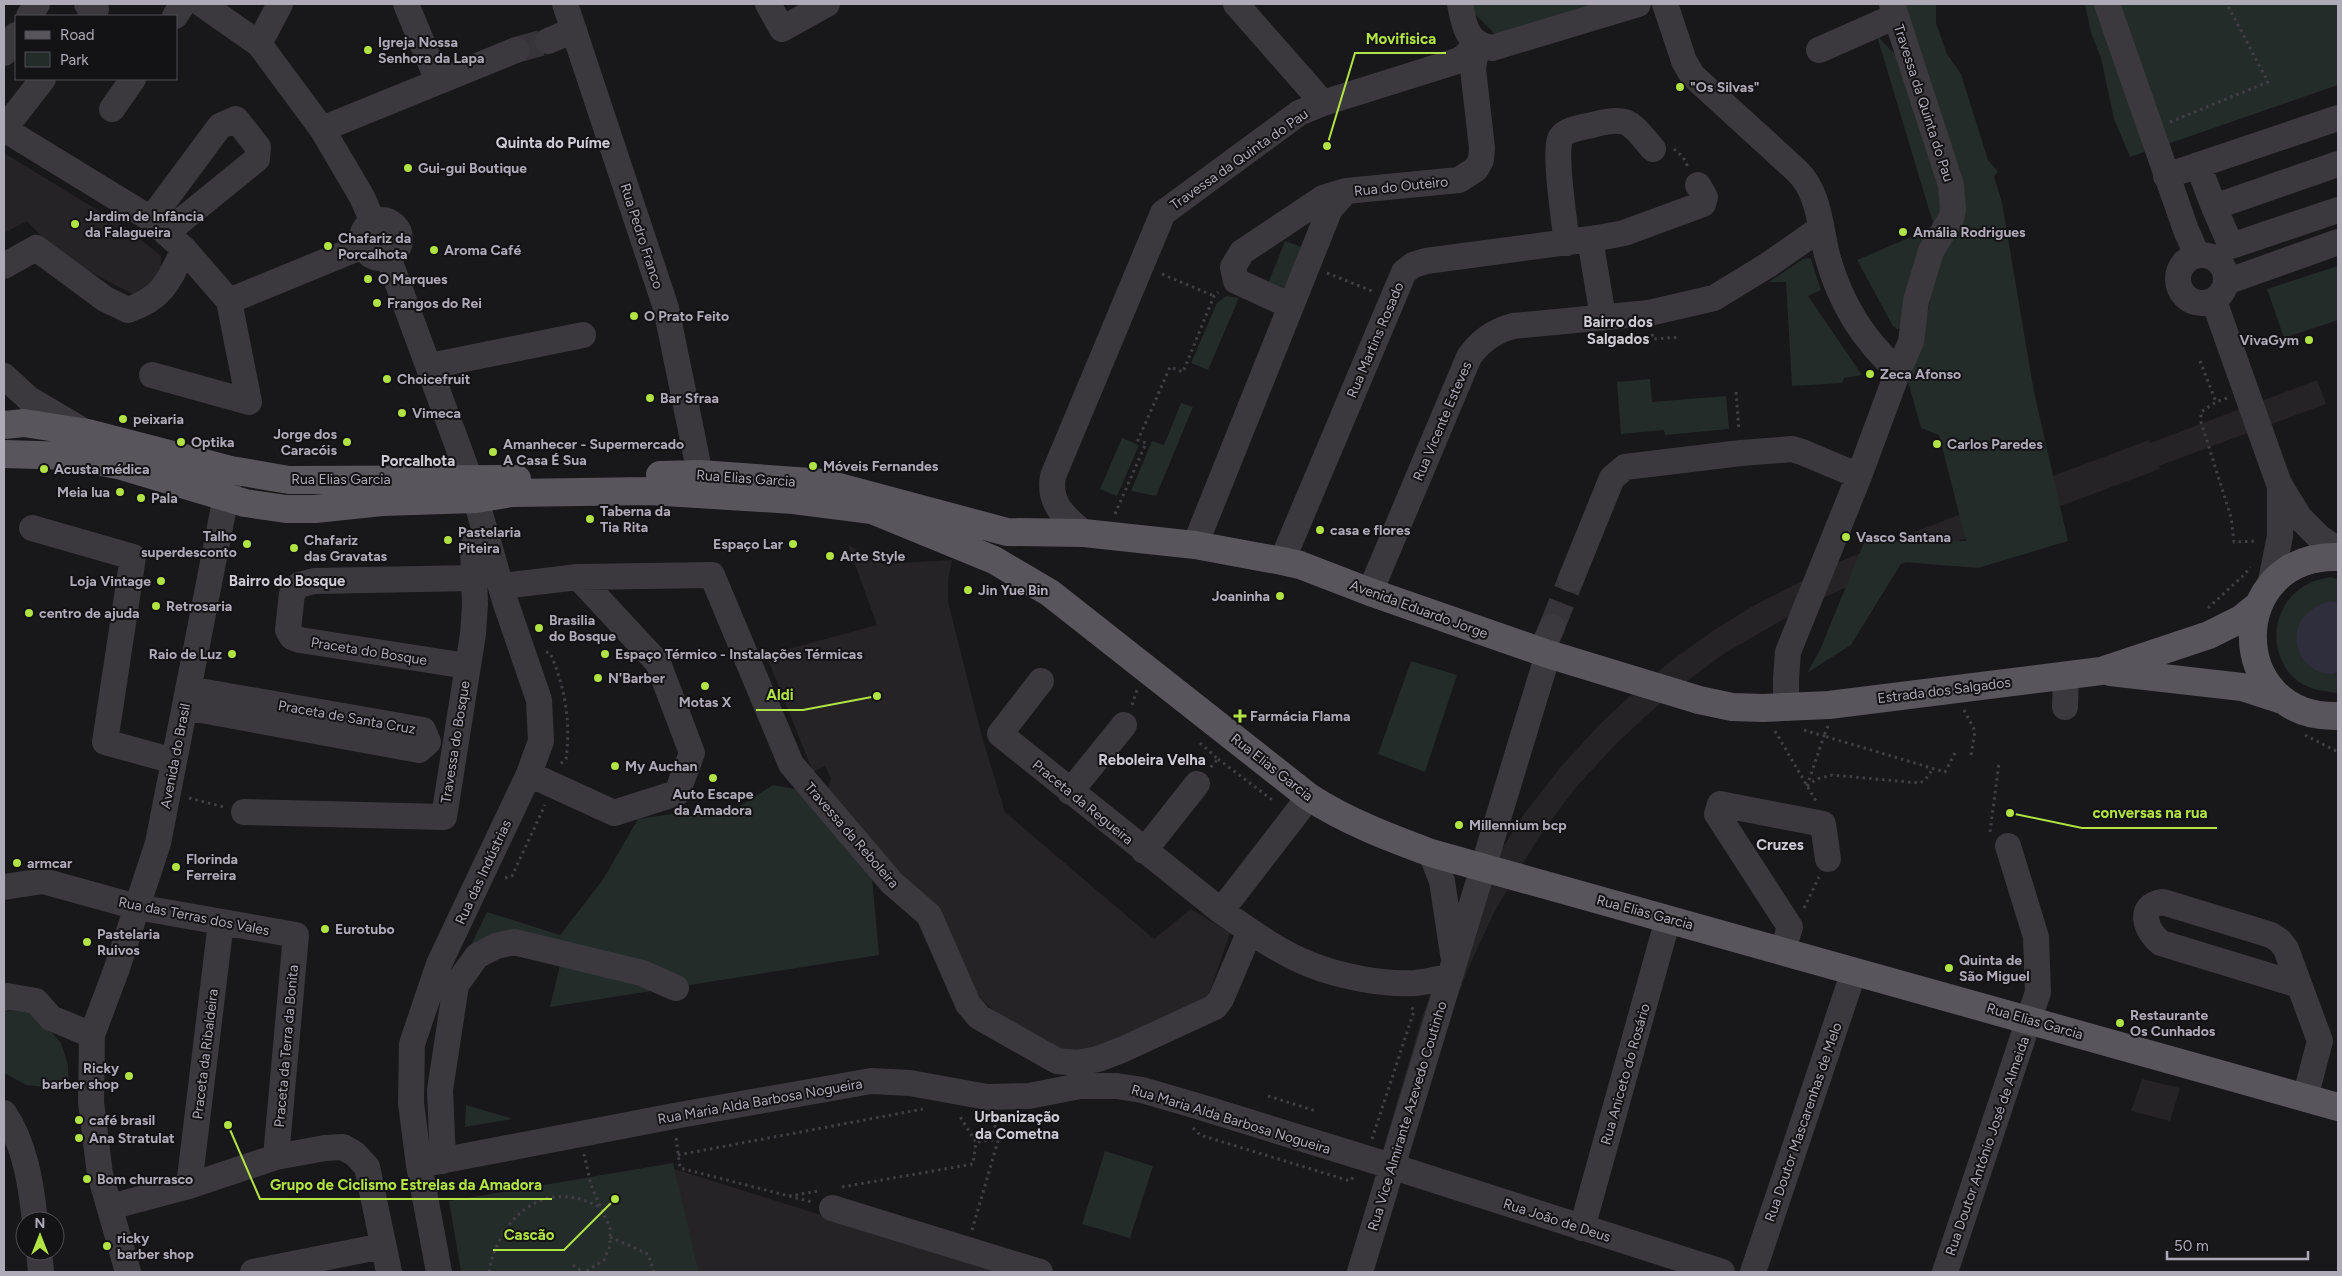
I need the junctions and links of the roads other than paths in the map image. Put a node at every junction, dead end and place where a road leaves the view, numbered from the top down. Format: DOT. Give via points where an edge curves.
graph roads {
  1 [pos="37,4"];
  2 [pos="87,4"];
  3 [pos="183,4"];
  4 [pos="202,4"];
  5 [pos="280,4"];
  6 [pos="406,4"];
  7 [pos="565,4"];
  8 [pos="768,4"];
  9 [pos="827,4"];
  10 [pos="1236,4"];
  11 [pos="1460,4"];
  12 [pos="1638,4"];
  13 [pos="1665,4"];
  14 [pos="2107,4"];
  15 [pos="1894,10"];
  16 [pos="30,15"];
  17 [pos="91,15"];
  18 [pos="176,15"];
  19 [pos="574,30"];
  20 [pos="15,36"];
  21 [pos="548,41"];
  22 [pos="1474,41"];
  23 [pos="259,44"];
  24 [pos="516,50"];
  25 [pos="1819,50"];
  26 [pos="4,53"];
  27 [pos="41,80"];
  28 [pos="132,80"];
  29 [pos="438,81"];
  30 [pos="1323,103"];
  31 [pos="112,109"];
  32 [pos="2338,118"];
  33 [pos="4,130"];
  34 [pos="322,130"];
  35 [pos="1653,149"];
  36 [pos="2338,164"];
  37 [pos="2198,165"];
  38 [pos="2166,176"];
  39 [pos="1698,185"];
  40 [pos="1346,191"];
  41 [pos="2214,207"];
  42 [pos="2338,210"];
  43 [pos="373,222"];
  44 [pos="167,234"];
  45 [pos="1823,235"];
  46 [pos="1579,241"];
  47 [pos="2338,242"];
  48 [pos="363,246"];
  49 [pos="2197,255"];
  50 [pos="388,257"];
  51 [pos="4,266"];
  52 [pos="2220,291"];
  53 [pos="229,301"];
  54 [pos="1291,306"];
  55 [pos="1603,317"];
  56 [pos="583,335"];
  57 [pos="430,366"];
  58 [pos="1898,371"];
  59 [pos="152,375"];
  60 [pos="4,376"];
  61 [pos="4,390"];
  62 [pos="4,404"];
  63 [pos="4,425"];
  64 [pos="88,433"];
  65 [pos="4,435"];
  66 [pos="16,454"];
  67 [pos="231,470"];
  68 [pos="700,474"];
  69 [pos="1859,476"];
  70 [pos="2280,484"];
  71 [pos="473,489"];
  72 [pos="226,497"];
  73 [pos="32,528"];
  74 [pos="1047,532"];
  75 [pos="486,534"];
  76 [pos="1095,534"];
  77 [pos="1195,545"];
  78 [pos="2338,550"];
  79 [pos="2338,557"];
  80 [pos="1282,561"];
  81 [pos="1022,576"];
  82 [pos="578,577"];
  83 [pos="474,578"];
  84 [pos="1571,579"];
  85 [pos="502,586"];
  86 [pos="1370,592"];
  87 [pos="2263,596"];
  88 [pos="1552,627"];
  89 [pos="1544,653"];
  90 [pos="467,666"];
  91 [pos="2101,671"];
  92 [pos="2066,675"];
  93 [pos="1041,680"];
  94 [pos="187,698"];
  95 [pos="2283,701"];
  96 [pos="2065,706"];
  97 [pos="1774,708"];
  98 [pos="2311,715"];
  99 [pos="2338,716"];
  100 [pos="1124,725"];
  101 [pos="2338,725"];
  102 [pos="174,761"];
  103 [pos="529,774"];
  104 [pos="1197,784"];
  105 [pos="1070,792"];
  106 [pos="1301,806"];
  107 [pos="244,812"];
  108 [pos="2008,846"];
  109 [pos="1144,851"];
  110 [pos="1432,853"];
  111 [pos="1828,859"];
  112 [pos="1483,868"];
  113 [pos="4,887"];
  114 [pos="137,908"];
  115 [pos="1221,911"];
  116 [pos="1668,919"];
  117 [pos="221,922"];
  118 [pos="1250,931"];
  119 [pos="296,935"];
  120 [pos="1787,938"];
  121 [pos="1451,968"];
  122 [pos="1854,971"];
  123 [pos="2299,985"];
  124 [pos="676,988"];
  125 [pos="4,998"];
  126 [pos="2030,1020"];
  127 [pos="92,1035"];
  128 [pos="2305,1098"];
  129 [pos="2338,1107"];
  130 [pos="4,1113"];
  131 [pos="276,1157"];
  132 [pos="431,1163"];
  133 [pos="1392,1166"];
  134 [pos="189,1186"];
  135 [pos="833,1195"];
  136 [pos="110,1206"];
  137 [pos="34,1211"];
  138 [pos="1582,1228"];
  139 [pos="383,1246"];
  140 [pos="128,1272"];
  141 [pos="253,1272"];
  142 [pos="389,1272"];
  143 [pos="439,1272"];
  144 [pos="1040,1272"];
  145 [pos="1360,1272"];
  146 [pos="1722,1272"];
  147 [pos="1753,1272"];
  148 [pos="1945,1272"];
  1 -- 16 [label="street"];
  2 -- 17 [label="street" via="96,9"];
  3 -- 18 [label="street"];
  4 -- 23 [label="street"];
  5 -- 23 [label="street"];
  6 -- 29 [label="street"];
  7 -- 19 [label="street, Rua Pedro Franco"];
  8 -- 9 [label="street" via="782,29"];
  10 -- 30 [label="street"];
  11 -- 22 [label="street" via="1463,20"];
  12 -- 22 [label="street" via="1502,47 1492,48"];
  13 -- 45 [label="street" via="1687,69 1811,186"];
  14 -- 38 [label="street"];
  15 -- 25 [label="street"];
  15 -- 58 [label="street, Travessa da Quinta do Pau" via="1953,199 1951,219 1929,259 1916,301 1911,342"];
  19 -- 21 [label="street"];
  19 -- 68 [label="street, Rua Pedro Franco" via="666,308"];
  20 -- 26 [label="street"];
  22 -- 30 [label="street, Travessa da Quinta do Pau" via="1464,57 1456,61"];
  22 -- 40 [label="street, Rua do Outeiro" via="1473,69 1482,148 1476,169 1459,180"];
  23 -- 34 [label="street"];
  24 -- 29 [label="street"];
  27 -- 33 [label="street"];
  28 -- 31 [label="street"];
  29 -- 34 [label="street"];
  30 -- 76 [label="street, Travessa da Quinta do Pau" via="1300,112 1163,213 1052,476 1051,487 1057,508"];
  32 -- 37 [label="street"];
  33 -- 44 [label="street"];
  34 -- 43 [label="street" via="362,196"];
  35 -- 46 [label="street" via="1630,124 1622,120 1567,132 1561,137 1558,153"];
  36 -- 41 [label="street"];
  37 -- 38 [label="street"];
  37 -- 41 [label="street"];
  38 -- 49 [label="street"];
  39 -- 46 [label="street, Rua Martins Rosado" via="1705,197 1703,204 1624,233"];
  40 -- 54 [label="street, Rua do Outeiro" via="1330,209"];
  40 -- 54 [label="street, Rua do Outeiro" via="1312,204 1242,252 1233,267 1236,282"];
  41 -- 42 [label="street" via="2231,246"];
  43 -- 48 [label="street" via="364,232"];
  43 -- 50 [label="street" via="388,222 398,232 398,247"];
  44 -- 51 [label="street" via="167,285 147,303 128,310 105,299 36,248"];
  44 -- 53 [label="street"];
  45 -- 55 [label="street, Rua Vicente Esteves" via="1714,298 1649,313"];
  45 -- 58 [label="street" via="1841,293 1860,328 1881,356"];
  46 -- 55 [label="street"];
  46 -- 80 [label="street, Rua Martins Rosado" via="1426,261 1404,272"];
  47 -- 52 [label="street"];
  48 -- 50 [label="street" via="373,256"];
  48 -- 53 [label="street"];
  49 -- 52 [label="street" via="2218,261 2226,274"];
  49 -- 52 [label="street" via="2180,267 2177,274 2179,288 2189,301 2198,303"];
  50 -- 57 [label="street, Rua das Indústrias"];
  52 -- 70 [label="street" via="2246,392"];
  53 -- 59 [label="street" via="250,402"];
  54 -- 77 [label="street, Rua do Outeiro"];
  55 -- 86 [label="street, Rua Vicente Esteves" via="1513,326 1498,331 1474,350"];
  56 -- 57 [label="street"];
  57 -- 71 [label="street, Rua das Indústrias"];
  58 -- 69 [label="street, Travessa da Quinta do Pau"];
  60 -- 64 [label="street" via="29,399"];
  61 -- 62 [label="street"];
  63 -- 64 [label="main road, Rua Elias Garcia" via="24,424"];
  64 -- 67 [label="main road, Rua Elias Garcia"];
  65 -- 66 [label="street"];
  66 -- 72 [label="main road, Rua Elias Garcia" via="72,456 122,466"];
  67 -- 71 [label="main road, Rua Elias Garcia" via="289,480"];
  67 -- 72 [label="street, Avenida do Brasil"];
  68 -- 71 [label="main road, Rua Elias Garcia"];
  68 -- 74 [label="main road, Rua Elias Garcia" via="824,483 1007,532"];
  69 -- 84 [label="street" via="1792,450 1635,465 1617,472 1612,478"];
  69 -- 97 [label="street, Travessa da Quinta do Pau" via="1788,652 1786,679"];
  70 -- 78 [label="street" via="2300,518"];
  70 -- 87 [label="street" via="2280,536"];
  71 -- 72 [label="main road, Rua Elias Garcia" via="316,509 260,506"];
  71 -- 75 [label="street, Rua das Indústrias"];
  71 -- 81 [label="main road, Rua Elias Garcia" via="512,493 649,491 793,500 872,510 994,560"];
  72 -- 94 [label="street, Avenida do Brasil"];
  73 -- 102 [label="street" via="133,557 105,742"];
  74 -- 76 [label="main road, Avenida Eduardo Jorge"];
  74 -- 81 [label="main road" via="1032,547"];
  75 -- 83 [label="street, Travessa do Bosque" via="475,542 473,548"];
  75 -- 85 [label="street, Rua das Indústrias"];
  76 -- 77 [label="main road, Avenida Eduardo Jorge"];
  77 -- 80 [label="main road, Avenida Eduardo Jorge"];
  79 -- 87 [label="main road, Estrada dos Salgados" via="2313,558 2300,563 2284,573"];
  80 -- 86 [label="main road, Avenida Eduardo Jorge"];
  81 -- 106 [label="main road, Rua Elias Garcia" via="1050,593 1149,683"];
  82 -- 85 [label="street"];
  82 -- 103 [label="street" via="658,663 692,753 677,793 614,813"];
  82 -- 118 [label="street, Travessa da Reboleira" via="712,575 791,764 892,883 929,915 968,1004 979,1016 1057,1061 1098,1060 1215,1006"];
  83 -- 90 [label="street, Travessa do Bosque" via="473,634"];
  83 -- 90 [label="street, Praceta do Bosque" via="314,581 298,585 292,593 288,630 292,637 300,640"];
  85 -- 103 [label="street, Rua das Indústrias" via="539,700 541,741"];
  86 -- 89 [label="main road, Avenida Eduardo Jorge"];
  87 -- 91 [label="main road, Estrada dos Salgados" via="2241,619 2209,635"];
  87 -- 95 [label="main road" via="2253,630 2254,654 2267,685"];
  88 -- 89 [label="street, Rua Vice Almirante Azevedo Coutinho"];
  89 -- 97 [label="main road, Avenida Eduardo Jorge" via="1698,700"];
  89 -- 112 [label="street, Rua Vice Almirante Azevedo Coutinho"];
  90 -- 107 [label="street, Travessa do Bosque" via="444,817"];
  91 -- 92 [label="main road, Estrada dos Salgados"];
  91 -- 95 [label="main road, Estrada dos Salgados" via="2224,684"];
  92 -- 96 [label="street"];
  92 -- 97 [label="main road, Estrada dos Salgados" via="1829,705"];
  93 -- 105 [label="street, Praceta da Regueira" via="1000,734"];
  94 -- 94 [label="street, Praceta de Santa Cruz" via="419,750 428,742 423,730"];
  94 -- 102 [label="street, Avenida do Brasil"];
  95 -- 98 [label="main road"];
  98 -- 99 [label="main road"];
  98 -- 101 [label="main road"];
  100 -- 105 [label="street"];
  102 -- 114 [label="street, Avenida do Brasil" via="158,843"];
  103 -- 132 [label="street, Rua das Indústrias" via="439,964 412,1044 411,1103"];
  104 -- 109 [label="street"];
  105 -- 109 [label="street, Praceta da Regueira"];
  106 -- 110 [label="main road, Rua Elias Garcia" via="1337,815"];
  106 -- 115 [label="street"];
  108 -- 126 [label="street, Rua Doutor António José de Almeida" via="2036,937 2039,982"];
  109 -- 115 [label="street, Praceta da Regueira"];
  110 -- 112 [label="main road, Rua Elias Garcia"];
  110 -- 121 [label="street, Rua Vice Almirante Azevedo Coutinho" via="1442,881"];
  111 -- 120 [label="street" via="1823,824 1720,804 1717,814"];
  112 -- 116 [label="main road, Rua Elias Garcia"];
  112 -- 121 [label="street, Rua Vice Almirante Azevedo Coutinho"];
  113 -- 114 [label="street, Rua das Terras dos Vales" via="43,882"];
  114 -- 117 [label="street, Rua das Terras dos Vales"];
  114 -- 127 [label="street, Avenida do Brasil"];
  115 -- 118 [label="street, Praceta da Regueira"];
  116 -- 120 [label="main road, Rua Elias Garcia"];
  116 -- 138 [label="street, Rua Aniceto do Rosário"];
  117 -- 119 [label="street, Rua das Terras dos Vales"];
  117 -- 134 [label="street, Praceta da Ribaldeira"];
  118 -- 121 [label="street, Praceta da Regueira" via="1309,964 1355,977 1414,983"];
  119 -- 131 [label="street, Praceta da Terra da Bonita"];
  120 -- 122 [label="main road, Rua Elias Garcia"];
  121 -- 133 [label="street, Rua Vice Almirante Azevedo Coutinho"];
  122 -- 126 [label="main road, Rua Elias Garcia"];
  122 -- 147 [label="street, Rua Doutor Mascarenhas de Melo"];
  123 -- 123 [label="street" via="2286,950 2271,935 2163,902 2156,903 2147,912 2149,930 2161,943"];
  123 -- 128 [label="street" via="2320,1041"];
  124 -- 132 [label="street" via="642,973 514,942 496,946 477,956 456,985"];
  125 -- 127 [label="street" via="36,1001 51,1018"];
  126 -- 128 [label="main road, Rua Elias Garcia"];
  126 -- 148 [label="street, Rua Doutor António José de Almeida"];
  127 -- 136 [label="street, Avenida do Brasil" via="91,1102 100,1174"];
  128 -- 129 [label="main road, Rua Elias Garcia"];
  130 -- 137 [label="street" via="18,1138 31,1185"];
  131 -- 134 [label="street"];
  131 -- 139 [label="street" via="343,1147 355,1154 367,1167"];
  132 -- 133 [label="street, Rua Maria Alda Barbosa Nogueira" via="871,1081 910,1083 987,1097 1029,1096 1099,1084 1142,1090"];
  132 -- 143 [label="street, Rua das Indústrias"];
  133 -- 138 [label="street, Rua João de Deus"];
  133 -- 145 [label="street, Rua Vice Almirante Azevedo Coutinho"];
  134 -- 136 [label="street"];
  135 -- 144 [label="street" via="966,1249"];
  136 -- 140 [label="street, Avenida do Brasil"];
  138 -- 146 [label="street, Rua João de Deus"];
  139 -- 141 [label="street"];
  139 -- 142 [label="street"];
}
